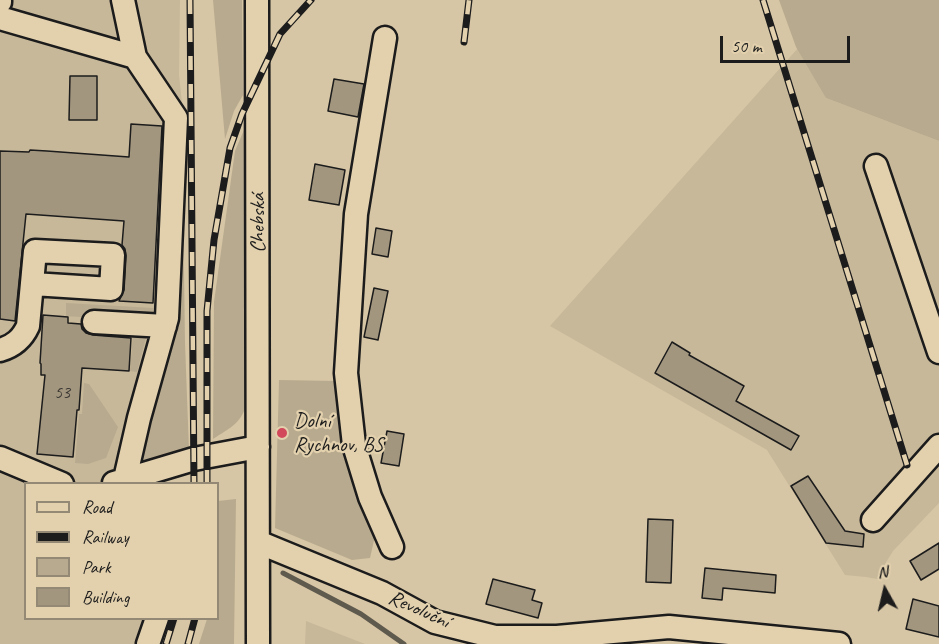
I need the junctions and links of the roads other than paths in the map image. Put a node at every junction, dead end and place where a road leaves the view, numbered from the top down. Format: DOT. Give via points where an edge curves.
graph roads {
  1 [pos="123,0"];
  2 [pos="257,0"];
  3 [pos="0,18"];
  4 [pos="385,38"];
  5 [pos="135,57"];
  6 [pos="876,166"];
  7 [pos="33,284"];
  8 [pos="94,322"];
  9 [pos="165,326"];
  10 [pos="0,350"];
  11 [pos="939,352"];
  12 [pos="939,446"];
  13 [pos="258,447"];
  14 [pos="0,458"];
  15 [pos="166,475"];
  16 [pos="118,481"];
  17 [pos="60,482"];
  18 [pos="873,520"];
  19 [pos="258,542"];
  20 [pos="392,547"];
  21 [pos="156,620"];
  22 [pos="556,640"];
  23 [pos="148,644"];
  24 [pos="258,644"];
  25 [pos="839,644"];
  1 -- 5 [label="street"];
  2 -- 13 [label="street, Chebská"];
  3 -- 5 [label="street"];
  4 -- 20 [label="street" via="356,214 346,372 354,445"];
  5 -- 9 [label="street" via="176,118"];
  6 -- 11 [label="street"];
  7 -- 10 [label="street" via="24,335"];
  8 -- 9 [label="street"];
  9 -- 16 [label="street"];
  12 -- 18 [label="street"];
  13 -- 15 [label="street" via="207,456"];
  13 -- 19 [label="street, Chebská"];
  14 -- 17 [label="street"];
  15 -- 16 [label="street"];
  19 -- 22 [label="street, Revoluční" via="382,593 435,622 495,637"];
  19 -- 24 [label="street, Chebská"];
  21 -- 23 [label="street"];
  22 -- 25 [label="street, Revoluční" via="669,627"];
}
